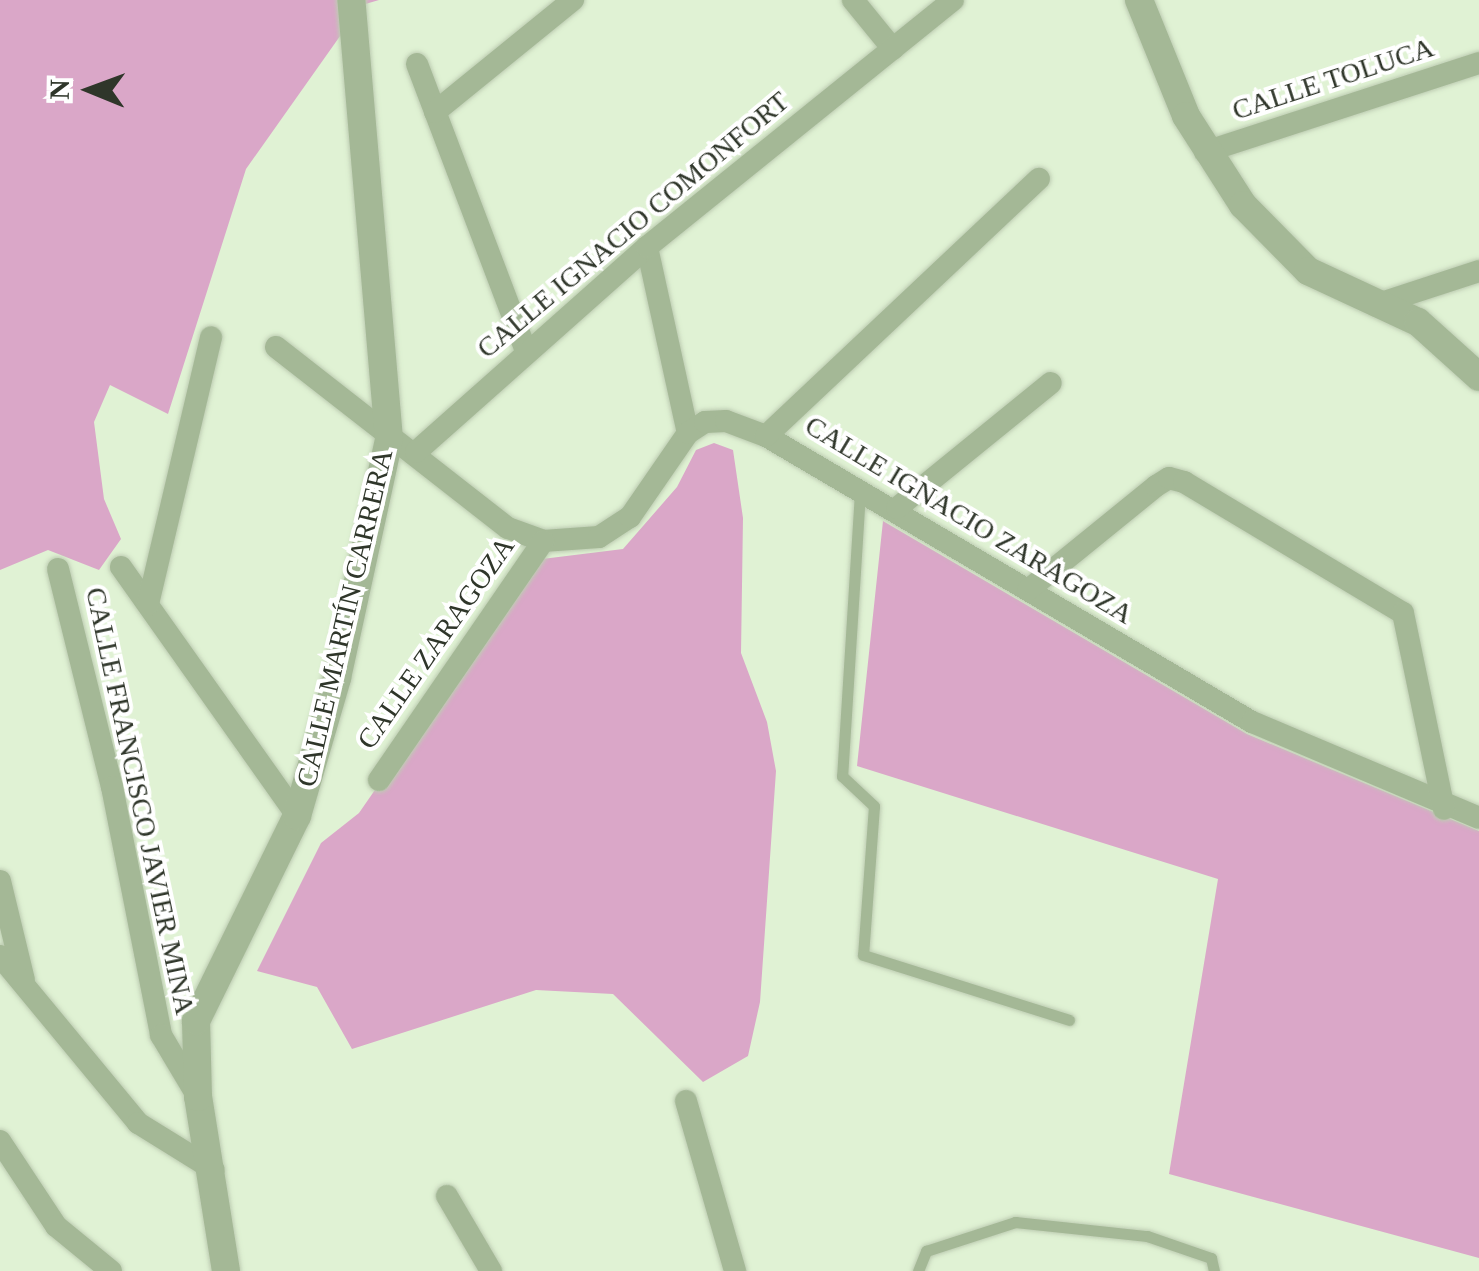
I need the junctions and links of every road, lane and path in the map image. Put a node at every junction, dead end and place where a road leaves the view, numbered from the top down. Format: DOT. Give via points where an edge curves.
graph roads {
  1 [pos="351,0"];
  2 [pos="572,0"];
  3 [pos="853,0"];
  4 [pos="953,0"];
  5 [pos="1139,0"];
  6 [pos="894,49"];
  7 [pos="1479,63"];
  8 [pos="417,64"];
  9 [pos="436,112"];
  10 [pos="1205,152"];
  11 [pos="1039,179"];
  12 [pos="647,247"];
  13 [pos="1479,271"];
  14 [pos="1374,305"];
  15 [pos="211,336"];
  16 [pos="276,347"];
  17 [pos="526,351"];
  18 [pos="1479,377"];
  19 [pos="1051,384"];
  20 [pos="688,433"];
  21 [pos="766,436"];
  22 [pos="389,439"];
  23 [pos="416,452"];
  24 [pos="860,488"];
  25 [pos="898,508"];
  26 [pos="544,541"];
  27 [pos="121,567"];
  28 [pos="58,570"];
  29 [pos="1028,590"];
  30 [pos="148,604"];
  31 [pos="379,780"];
  32 [pos="1444,809"];
  33 [pos="297,816"];
  34 [pos="1479,818"];
  35 [pos="0,881"];
  36 [pos="0,956"];
  37 [pos="24,984"];
  38 [pos="1069,1020"];
  39 [pos="198,1097"];
  40 [pos="686,1101"];
  41 [pos="0,1141"];
  42 [pos="214,1170"];
  43 [pos="448,1196"];
  44 [pos="111,1271"];
  45 [pos="226,1271"];
  46 [pos="491,1271"];
  47 [pos="735,1271"];
  48 [pos="918,1271"];
  49 [pos="1214,1271"];
  1 -- 22 [label="street, CALLE MARTÍN CARRERA"];
  2 -- 9 [label="street"];
  3 -- 6 [label="street"];
  4 -- 6 [label="street, CALLE IGNACIO COMONFORT"];
  5 -- 10 [label="street"];
  6 -- 12 [label="street, CALLE IGNACIO COMONFORT"];
  7 -- 10 [label="street, CALLE TOLUCA"];
  8 -- 9 [label="street"];
  9 -- 17 [label="street"];
  10 -- 14 [label="street" via="1243,205 1308,271"];
  11 -- 21 [label="street"];
  12 -- 17 [label="street, CALLE IGNACIO COMONFORT"];
  12 -- 20 [label="street"];
  13 -- 14 [label="street"];
  14 -- 18 [label="street" via="1418,322"];
  15 -- 30 [label="street"];
  16 -- 22 [label="street"];
  17 -- 23 [label="street, CALLE IGNACIO COMONFORT"];
  19 -- 25 [label="street"];
  20 -- 21 [label="street, CALLE IGNACIO ZARAGOZA" via="704,422 726,421"];
  20 -- 26 [label="street" via="630,518 599,538"];
  21 -- 24 [label="street, CALLE IGNACIO ZARAGOZA"];
  22 -- 23 [label="street"];
  22 -- 33 [label="street, CALLE MARTÍN CARRERA" via="336,678"];
  23 -- 26 [label="street" via="508,528"];
  24 -- 25 [label="street, CALLE IGNACIO ZARAGOZA"];
  24 -- 38 [label="lane" via="842,776 874,806 863,955"];
  25 -- 29 [label="street, CALLE IGNACIO ZARAGOZA"];
  26 -- 31 [label="street, CALLE ZARAGOZA"];
  27 -- 30 [label="street"];
  28 -- 39 [label="street, CALLE FRANCISCO JAVIER MINA" via="112,786 161,1035"];
  29 -- 32 [label="street, CALLE IGNACIO ZARAGOZA" via="1252,722"];
  29 -- 32 [label="street" via="1156,486 1169,478 1184,482 1403,612"];
  30 -- 33 [label="street"];
  32 -- 34 [label="street, CALLE IGNACIO ZARAGOZA"];
  33 -- 39 [label="street, CALLE MARTÍN CARRERA" via="196,1020"];
  35 -- 37 [label="street"];
  36 -- 37 [label="street"];
  37 -- 42 [label="street" via="138,1123"];
  39 -- 42 [label="street, CALLE MARTÍN CARRERA"];
  40 -- 47 [label="street"];
  41 -- 44 [label="street" via="56,1226"];
  42 -- 45 [label="street, CALLE MARTÍN CARRERA"];
  43 -- 46 [label="street"];
  48 -- 49 [label="lane" via="926,1251 1015,1222 1147,1236 1211,1258"];
}
